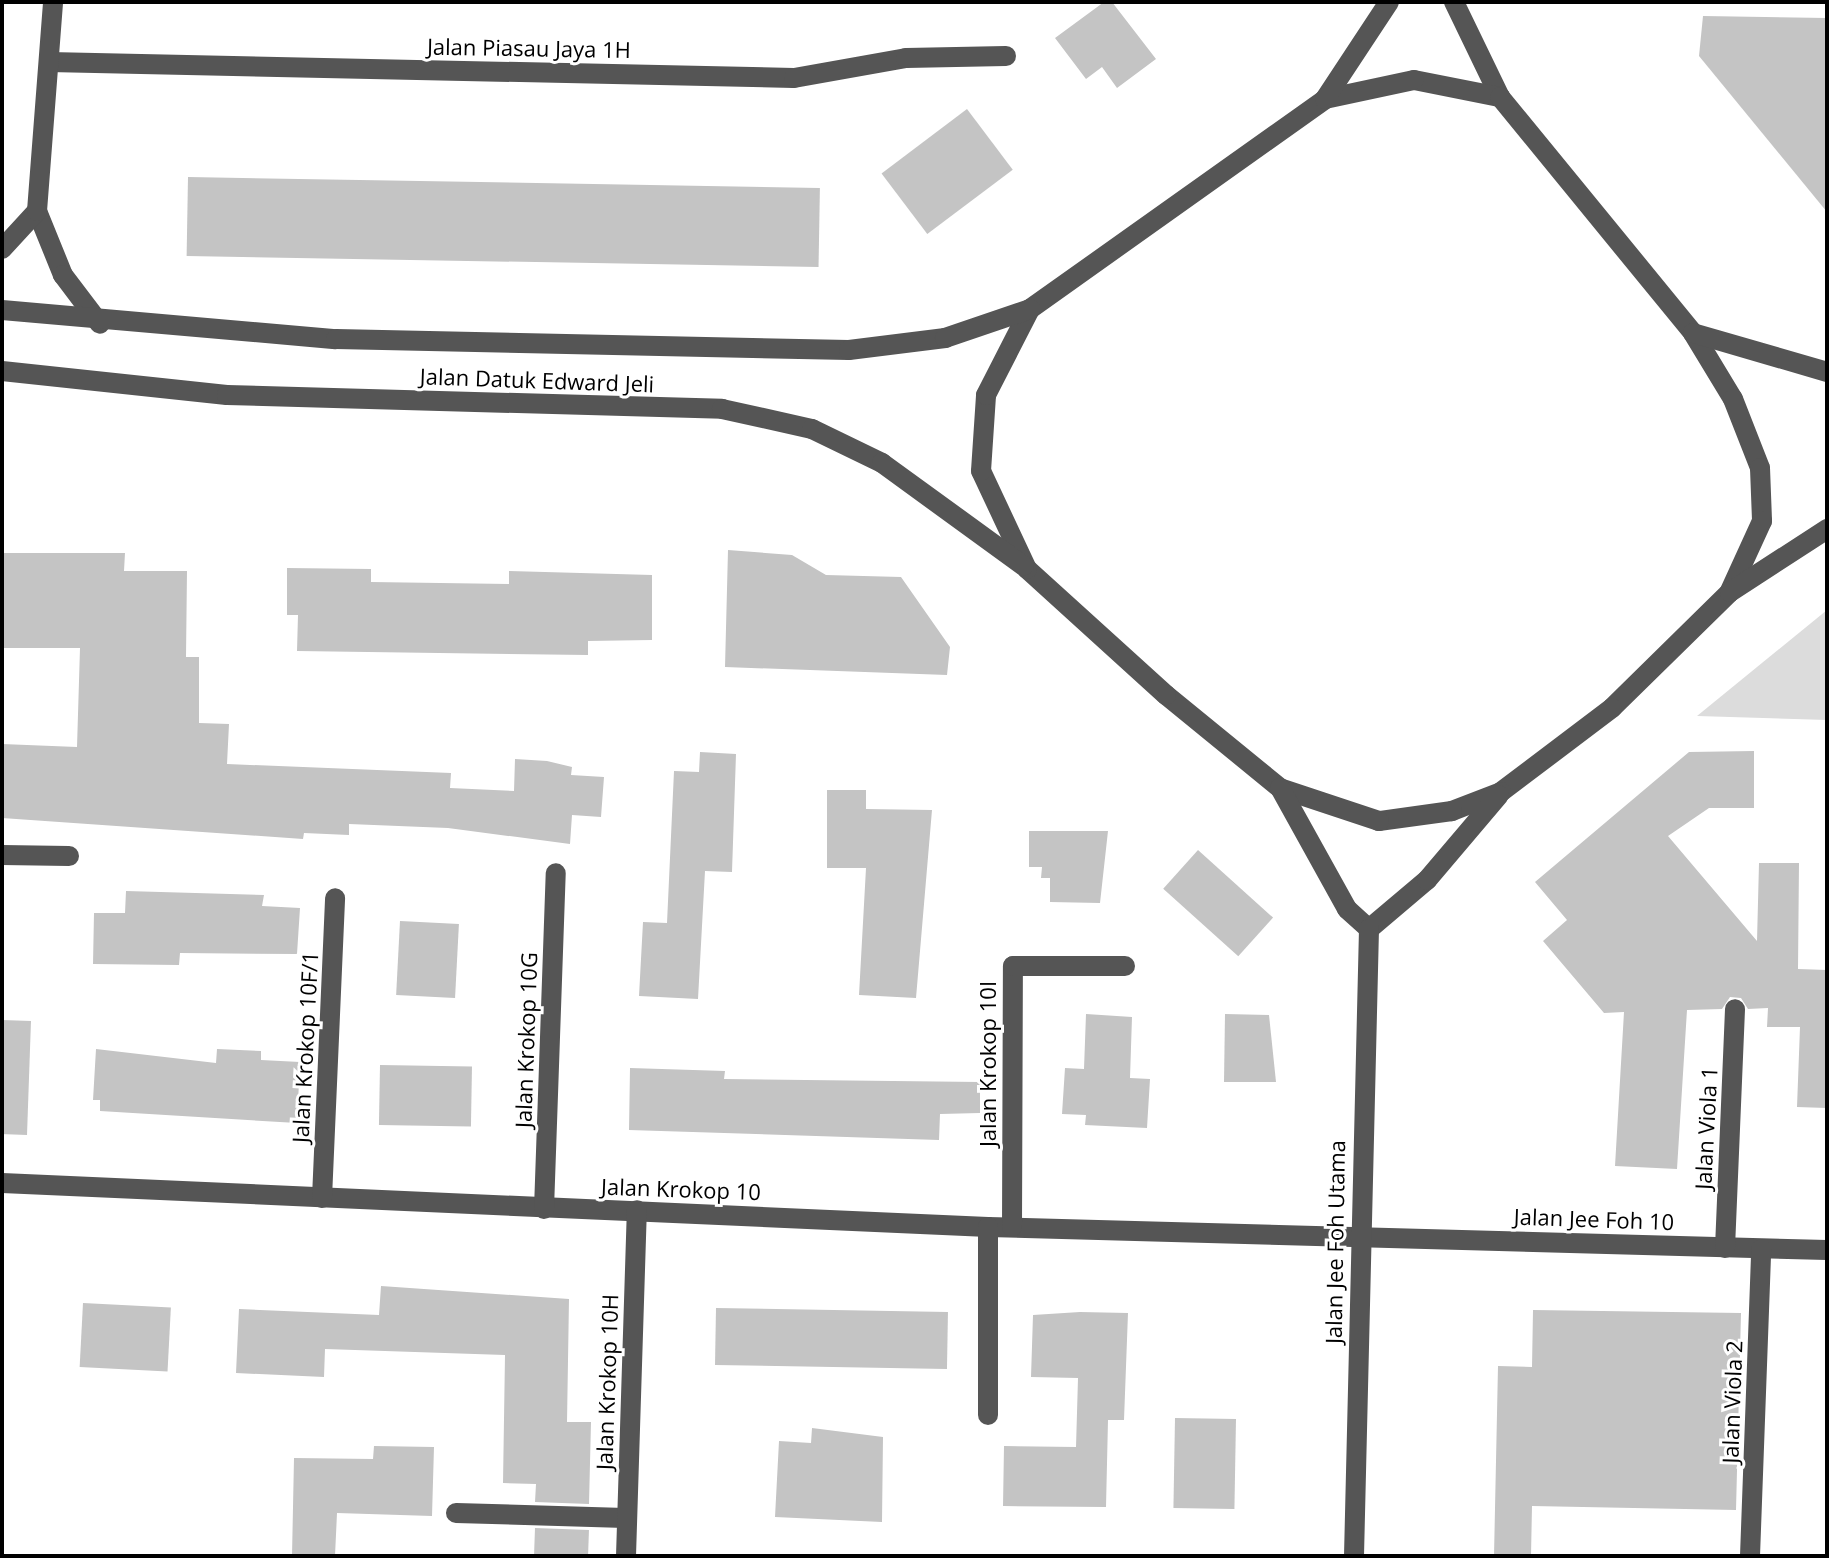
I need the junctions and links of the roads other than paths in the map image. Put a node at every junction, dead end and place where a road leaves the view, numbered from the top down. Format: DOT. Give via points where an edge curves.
graph roads {
  1 [pos="53,2"];
  2 [pos="1389,2"];
  3 [pos="1454,2"];
  4 [pos="1006,56"];
  5 [pos="49,62"];
  6 [pos="1500,97"];
  7 [pos="1325,99"];
  8 [pos="37,211"];
  9 [pos="2,249"];
  10 [pos="1030,309"];
  11 [pos="2,310"];
  12 [pos="100,324"];
  13 [pos="1693,333"];
  14 [pos="2,371"];
  15 [pos="1827,372"];
  16 [pos="1827,529"];
  17 [pos="1027,569"];
  18 [pos="1729,593"];
  19 [pos="1280,788"];
  20 [pos="1501,792"];
  21 [pos="2,855"];
  22 [pos="69,856"];
  23 [pos="556,873"];
  24 [pos="335,898"];
  25 [pos="1369,929"];
  26 [pos="1125,966"];
  27 [pos="1735,1009"];
  28 [pos="2,1183"];
  29 [pos="322,1198"];
  30 [pos="544,1209"];
  31 [pos="637,1210"];
  32 [pos="988,1227"];
  33 [pos="1012,1227"];
  34 [pos="1358,1236"];
  35 [pos="1725,1248"];
  36 [pos="1761,1249"];
  37 [pos="1827,1250"];
  38 [pos="988,1415"];
  39 [pos="456,1513"];
  40 [pos="625,1518"];
  41 [pos="626,1556"];
  42 [pos="1354,1556"];
  43 [pos="1750,1556"];
  1 -- 5 [label="street"];
  2 -- 7 [label="street"];
  3 -- 6 [label="street"];
  4 -- 5 [label="street, Jalan Piasau Jaya 1H" via="906,58 794,78"];
  5 -- 8 [label="street"];
  6 -- 7 [label="street" via="1414,80"];
  6 -- 13 [label="street"];
  7 -- 10 [label="street"];
  8 -- 9 [label="street"];
  8 -- 12 [label="street" via="63,275"];
  10 -- 12 [label="street, Jalan Datuk Edward Jeli" via="945,338 849,350 336,339"];
  10 -- 17 [label="street" via="986,395 981,471"];
  11 -- 12 [label="street, Jalan Datuk Edward Jeli"];
  13 -- 15 [label="street"];
  13 -- 18 [label="street" via="1733,399 1760,468 1762,521"];
  14 -- 17 [label="street, Jalan Datuk Edward Jeli" via="227,395 722,409 812,429 882,463"];
  16 -- 18 [label="street"];
  17 -- 19 [label="street, Jalan Datuk Edward Jeli"];
  18 -- 20 [label="street" via="1612,708"];
  19 -- 20 [label="street" via="1379,821 1452,811"];
  19 -- 25 [label="street" via="1347,909"];
  20 -- 25 [label="street" via="1427,880"];
  21 -- 22 [label="street"];
  23 -- 30 [label="street, Jalan Krokop 10G"];
  24 -- 29 [label="street, Jalan Krokop 10F/1"];
  25 -- 34 [label="street, Jalan Jee Foh Utama"];
  26 -- 33 [label="street, Jalan Krokop 10I" via="1013,966"];
  27 -- 35 [label="street, Jalan Viola 1"];
  28 -- 29 [label="street, Jalan Krokop 10"];
  29 -- 30 [label="street, Jalan Krokop 10"];
  30 -- 31 [label="street, Jalan Krokop 10"];
  31 -- 32 [label="street, Jalan Krokop 10"];
  31 -- 40 [label="street, Jalan Krokop 10H"];
  32 -- 33 [label="street, Jalan Krokop 10"];
  32 -- 38 [label="street"];
  33 -- 34 [label="street, Jalan Krokop 10"];
  34 -- 35 [label="street, Jalan Jee Foh 10"];
  34 -- 42 [label="street, Jalan Jee Foh Utama"];
  35 -- 36 [label="street, Jalan Jee Foh 10"];
  36 -- 37 [label="street, Jalan Jee Foh 10"];
  36 -- 43 [label="street, Jalan Viola 2"];
  39 -- 40 [label="street"];
  40 -- 41 [label="street, Jalan Krokop 10H"];
}
